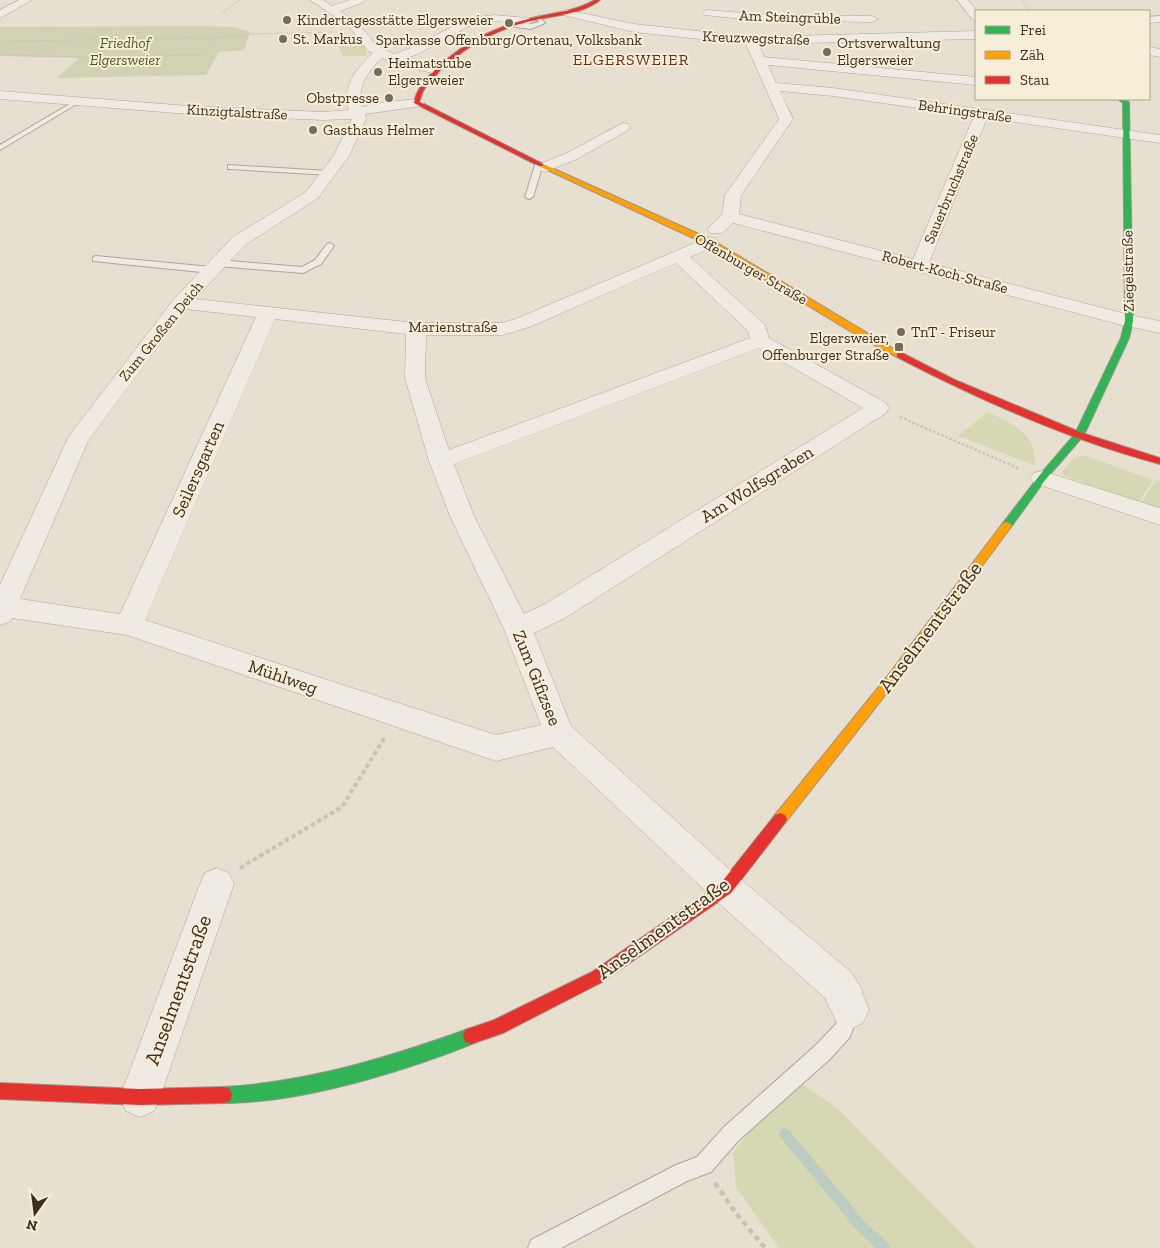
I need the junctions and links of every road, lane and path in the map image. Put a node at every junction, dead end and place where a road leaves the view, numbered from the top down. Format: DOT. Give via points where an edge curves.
graph roads {
  1 [pos="27,0"];
  2 [pos="240,0"];
  3 [pos="315,0"];
  4 [pos="360,0"];
  5 [pos="598,0"];
  6 [pos="717,0"];
  7 [pos="962,0"];
  8 [pos="332,10"];
  9 [pos="567,12"];
  10 [pos="222,13"];
  11 [pos="708,13"];
  12 [pos="0,15"];
  13 [pos="975,16"];
  14 [pos="872,19"];
  15 [pos="532,21"];
  16 [pos="360,32"];
  17 [pos="975,35"];
  18 [pos="698,36"];
  19 [pos="215,38"];
  20 [pos="751,41"];
  21 [pos="0,54"];
  22 [pos="387,55"];
  23 [pos="759,60"];
  24 [pos="437,70"];
  25 [pos="975,81"];
  26 [pos="770,86"];
  27 [pos="0,95"];
  28 [pos="0,99"];
  29 [pos="56,99"];
  30 [pos="1123,100"];
  31 [pos="78,101"];
  32 [pos="418,103"];
  33 [pos="358,112"];
  34 [pos="982,113"];
  35 [pos="623,127"];
  36 [pos="1127,134"];
  37 [pos="1160,139"];
  38 [pos="0,148"];
  39 [pos="542,166"];
  40 [pos="231,167"];
  41 [pos="329,172"];
  42 [pos="529,197"];
  43 [pos="730,217"];
  44 [pos="704,240"];
  45 [pos="330,246"];
  46 [pos="678,256"];
  47 [pos="96,259"];
  48 [pos="919,265"];
  49 [pos="215,267"];
  50 [pos="182,303"];
  51 [pos="268,313"];
  52 [pos="1129,321"];
  53 [pos="1160,327"];
  54 [pos="416,329"];
  55 [pos="760,341"];
  56 [pos="878,408"];
  57 [pos="1076,439"];
  58 [pos="1098,454"];
  59 [pos="441,461"];
  60 [pos="1160,461"];
  61 [pos="1042,478"];
  62 [pos="1160,517"];
  63 [pos="4,602"];
  64 [pos="129,625"];
  65 [pos="518,629"];
  66 [pos="397,716"];
  67 [pos="559,733"];
  68 [pos="217,884"];
  69 [pos="726,888"];
  70 [pos="850,1010"];
  71 [pos="0,1091"];
  72 [pos="140,1097"];
  73 [pos="704,1165"];
  74 [pos="540,1248"];
  75 [pos="765,1248"];
  1 -- 12 [label="street"];
  2 -- 10 [label="path"];
  3 -- 8 [label="street"];
  4 -- 8 [label="street"];
  5 -- 9 [label="street"];
  6 -- 11 [label="street" via="711,4"];
  7 -- 13 [label="street"];
  8 -- 16 [label="street"];
  9 -- 15 [label="street"];
  9 -- 18 [label="street, Kreuzwegstraße" via="634,28"];
  11 -- 14 [label="street, Am Steingrüble"];
  11 -- 18 [label="street"];
  15 -- 22 [label="street" via="494,18 470,21 412,52"];
  15 -- 24 [label="street" via="511,26 456,52"];
  16 -- 19 [label="path"];
  16 -- 22 [label="street" via="372,48"];
  17 -- 20 [label="street, Kreuzwegstraße"];
  18 -- 20 [label="street, Kreuzwegstraße"];
  19 -- 21 [label="path" via="12,41"];
  19 -- 21 [label="path" via="205,55 86,57"];
  20 -- 23 [label="street"];
  22 -- 24 [label="street" via="417,67"];
  22 -- 33 [label="street" via="371,59 361,74 352,97"];
  23 -- 25 [label="street"];
  23 -- 26 [label="street"];
  24 -- 32 [label="street" via="416,97"];
  26 -- 34 [label="street, Behringstraße"];
  26 -- 43 [label="street" via="786,119 733,194"];
  27 -- 29 [label="street, Kinzigtalstraße"];
  28 -- 29 [label="street, Kinzigtalstraße"];
  29 -- 31 [label="street, Kinzigtalstraße"];
  30 -- 36 [label="street, Ziegelstraße" via="1126,102"];
  31 -- 33 [label="street, Kinzigtalstraße" via="298,116 336,116"];
  31 -- 38 [label="lane"];
  32 -- 33 [label="street, Kinzigtalstraße"];
  32 -- 39 [label="street, Offenburger Straße"];
  33 -- 41 [label="street, Zum Großen Deich" via="359,119 345,149"];
  34 -- 36 [label="street, Behringstraße"];
  34 -- 48 [label="street, Sauerbruchstraße"];
  35 -- 39 [label="street" via="572,156"];
  36 -- 37 [label="street, Behringstraße"];
  36 -- 52 [label="street, Ziegelstraße"];
  39 -- 42 [label="lane"];
  39 -- 44 [label="street, Offenburger Straße"];
  40 -- 41 [label="lane"];
  41 -- 49 [label="street, Zum Großen Deich" via="312,196 239,241"];
  43 -- 44 [label="street, Marienstraße"];
  43 -- 48 [label="street, Robert-Koch-Straße"];
  44 -- 46 [label="street, Marienstraße"];
  44 -- 57 [label="street, Offenburger Straße" via="1006,416"];
  45 -- 49 [label="lane" via="318,262 303,270"];
  46 -- 54 [label="street, Marienstraße" via="525,322 503,328"];
  46 -- 55 [label="street" via="758,329"];
  47 -- 49 [label="lane"];
  48 -- 52 [label="street, Robert-Koch-Straße"];
  49 -- 50 [label="street, Zum Großen Deich"];
  50 -- 51 [label="street, Marienstraße"];
  50 -- 63 [label="street, Zum Großen Deich" via="77,441"];
  51 -- 54 [label="street, Marienstraße"];
  51 -- 64 [label="street, Seilersgarten"];
  52 -- 53 [label="street, Robert-Koch-Straße"];
  52 -- 57 [label="street, Ziegelstraße" via="1125,338"];
  54 -- 59 [label="street, Zum Gifizsee" via="415,378"];
  55 -- 56 [label="street"];
  55 -- 59 [label="street"];
  56 -- 61 [label="path"];
  56 -- 65 [label="street, Am Wolfsgraben" via="555,612"];
  57 -- 58 [label="street, Offenburger Straße"];
  57 -- 60 [label="street, Offenburger Straße"];
  57 -- 61 [label="street, Anselmentstraße"];
  59 -- 65 [label="street, Zum Gifizsee" via="462,516"];
  61 -- 62 [label="street"];
  61 -- 69 [label="street, Anselmentstraße" via="890,681"];
  63 -- 64 [label="street, Mühlweg"];
  64 -- 66 [label="street, Mühlweg"];
  65 -- 67 [label="street, Zum Gifizsee"];
  66 -- 67 [label="street, Mühlweg" via="496,748"];
  66 -- 68 [label="path" via="342,807"];
  67 -- 69 [label="street, Zum Gifizsee"];
  68 -- 72 [label="street, Anselmentstraße"];
  69 -- 70 [label="street, Zum Gifizsee" via="838,985"];
  69 -- 72 [label="street, Anselmentstraße" via="597,977 497,1027 379,1068 260,1094"];
  70 -- 73 [label="lane" via="843,1030 836,1038 731,1134"];
  71 -- 72 [label="street, Anselmentstraße"];
  73 -- 74 [label="lane" via="684,1172"];
  73 -- 75 [label="path" via="735,1212"];
}
